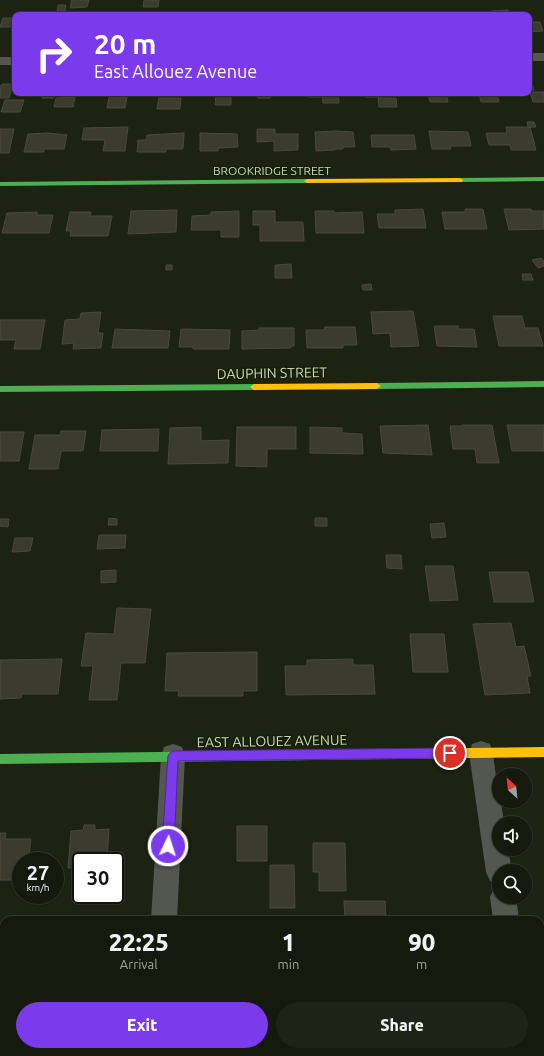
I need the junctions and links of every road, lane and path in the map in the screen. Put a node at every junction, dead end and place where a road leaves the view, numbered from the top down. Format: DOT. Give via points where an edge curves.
graph roads {
  1 [pos="532,57"];
  2 [pos="544,57"];
  3 [pos="0,61"];
  4 [pos="12,61"];
  5 [pos="544,179"];
  6 [pos="0,184"];
  7 [pos="544,384"];
  8 [pos="0,389"];
  9 [pos="544,752"];
  10 [pos="481,753"];
  11 [pos="173,756"];
  12 [pos="0,759"];
  13 [pos="498,864"];
  14 [pos="504,904"];
  15 [pos="164,916"];
  16 [pos="505,916"];
  1 -- 2 [label="street"];
  3 -- 4 [label="street"];
  5 -- 6 [label="street, BROOKRIDGE STREET"];
  7 -- 8 [label="street, DAUPHIN STREET"];
  9 -- 10 [label="street, EAST ALLOUEZ AVENUE"];
  10 -- 11 [label="street, EAST ALLOUEZ AVENUE"];
  10 -- 13 [label="street"];
  11 -- 12 [label="street, EAST ALLOUEZ AVENUE"];
  11 -- 15 [label="street"];
  14 -- 16 [label="street"];
}
